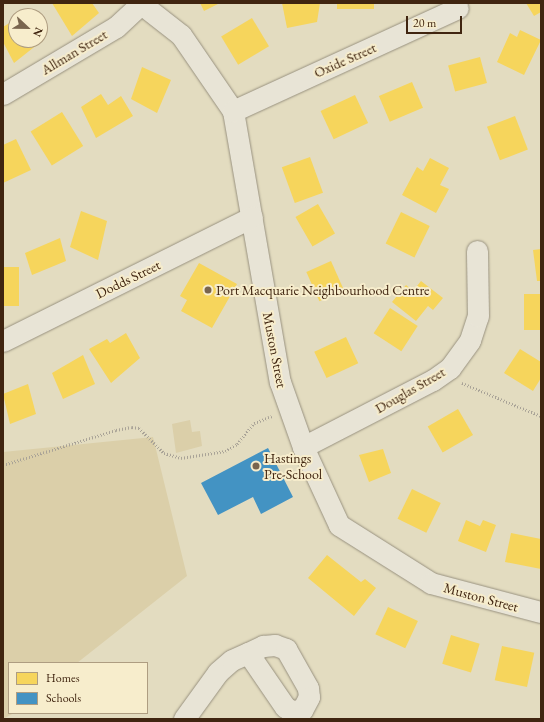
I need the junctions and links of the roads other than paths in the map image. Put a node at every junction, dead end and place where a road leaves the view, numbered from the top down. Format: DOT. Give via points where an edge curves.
graph roads {
  1 [pos="141,4"];
  2 [pos="458,8"];
  3 [pos="3,94"];
  4 [pos="233,111"];
  5 [pos="252,217"];
  6 [pos="477,251"];
  7 [pos="3,341"];
  8 [pos="302,448"];
  9 [pos="541,612"];
  10 [pos="248,653"];
  11 [pos="184,719"];
  1 -- 3 [label="street, Allman Street" via="116,27"];
  1 -- 4 [label="street, Muston Street" via="181,35"];
  2 -- 4 [label="street, Oxide Street"];
  4 -- 5 [label="street, Muston Street"];
  5 -- 7 [label="street, Dodds Street"];
  5 -- 8 [label="street, Muston Street" via="280,382"];
  6 -- 8 [label="street, Douglas Street" via="478,316 475,328 458,358 441,375"];
  8 -- 9 [label="street, Muston Street" via="339,525 431,583"];
  10 -- 11 [label="street" via="232,660 218,672"];
}
